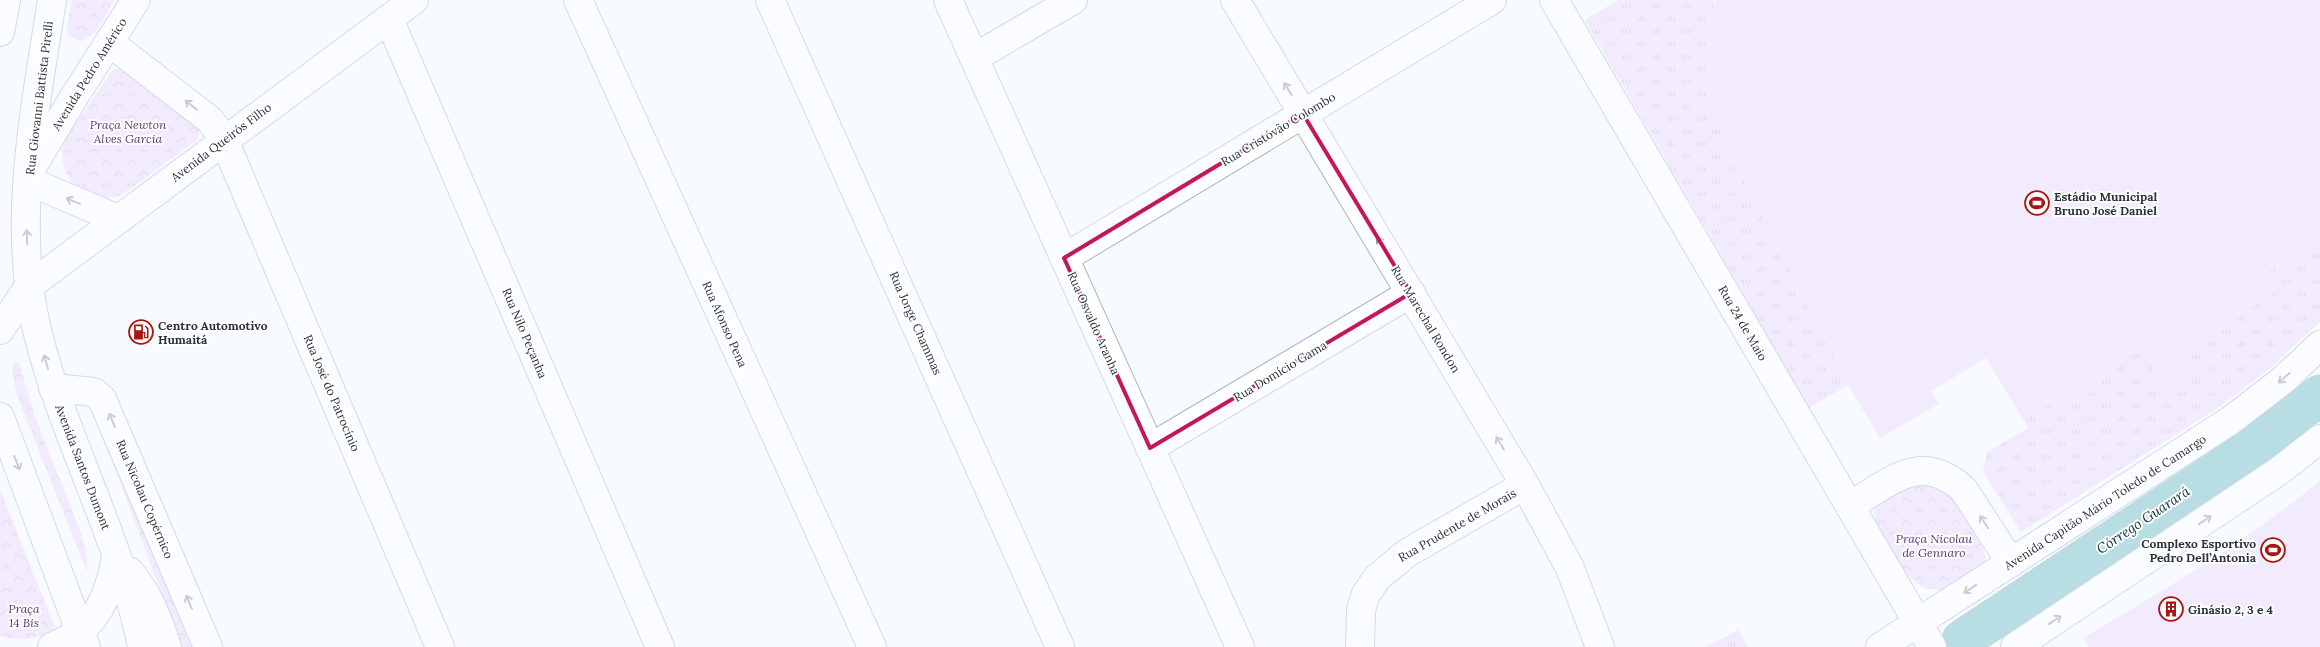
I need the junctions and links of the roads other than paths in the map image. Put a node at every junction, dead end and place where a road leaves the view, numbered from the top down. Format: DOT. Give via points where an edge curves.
graph roads {
  1 [pos="6,0"];
  2 [pos="52,0"];
  3 [pos="136,0"];
  4 [pos="414,0"];
  5 [pos="578,0"];
  6 [pos="770,0"];
  7 [pos="948,0"];
  8 [pos="1072,0"];
  9 [pos="1235,0"];
  10 [pos="1492,0"];
  11 [pos="1554,0"];
  12 [pos="389,19"];
  13 [pos="0,32"];
  14 [pos="109,42"];
  15 [pos="974,58"];
  16 [pos="1303,114"];
  17 [pos="224,140"];
  18 [pos="28,178"];
  19 [pos="118,219"];
  20 [pos="1064,258"];
  21 [pos="29,286"];
  22 [pos="1410,293"];
  23 [pos="0,330"];
  24 [pos="2320,345"];
  25 [pos="53,388"];
  26 [pos="0,417"];
  27 [pos="2320,439"];
  28 [pos="1150,448"];
  29 [pos="1525,485"];
  30 [pos="1850,506"];
  31 [pos="116,556"];
  32 [pos="2011,563"];
  33 [pos="1926,636"];
  34 [pos="84,639"];
  35 [pos="52,647"];
  36 [pos="142,647"];
  37 [pos="167,647"];
  38 [pos="208,647"];
  39 [pos="440,647"];
  40 [pos="660,647"];
  41 [pos="872,647"];
  42 [pos="1060,647"];
  43 [pos="1240,647"];
  44 [pos="1360,647"];
  45 [pos="1600,647"];
  46 [pos="1880,647"];
  47 [pos="2015,647"];
  1 -- 13 [label="main road"];
  2 -- 18 [label="main road, Rua Giovanni Battista Pirelli"];
  3 -- 14 [label="main road, Avenida Pedro Américo"];
  4 -- 12 [label="main road, Avenida Queirós Filho"];
  5 -- 41 [label="main road, Rua Afonso Pena"];
  6 -- 42 [label="main road, Rua Jorge Chammas"];
  7 -- 15 [label="main road, Rua Osvaldo Aranha"];
  8 -- 15 [label="main road"];
  16 -- 9 [label="main road, Rua Marechal Rondon, one-way"];
  10 -- 16 [label="main road, Rua Cristóvão Colombo"];
  11 -- 30 [label="main road, Rua 24 de Maio"];
  12 -- 17 [label="main road, Avenida Queirós Filho"];
  12 -- 40 [label="main road, Rua Nilo Peçanha"];
  17 -- 14 [label="main road, one-way" via="210,120"];
  14 -- 18 [label="main road, Avenida Pedro Américo"];
  15 -- 20 [label="main road, Rua Osvaldo Aranha"];
  16 -- 20 [label="main road, Rua Cristóvão Colombo"];
  22 -- 16 [label="main road, Rua Marechal Rondon, one-way"];
  17 -- 19 [label="main road, Avenida Queirós Filho"];
  17 -- 39 [label="main road, Rua José do Patrocínio"];
  19 -- 18 [label="main road, one-way"];
  21 -- 18 [label="main road, Rua Giovanni Battista Pirelli, one-way"];
  19 -- 21 [label="main road, Avenida Queirós Filho"];
  20 -- 28 [label="main road, Rua Osvaldo Aranha"];
  21 -- 23 [label="main road"];
  25 -- 21 [label="main road, Avenida Santos Dumont, one-way" via="38,337"];
  22 -- 28 [label="main road, Rua Domício Gama"];
  29 -- 22 [label="main road, Rua Marechal Rondon, one-way"];
  24 -- 32 [label="main road, Avenida Capitão Mário Toledo de Camargo, one-way" via="2231,420"];
  25 -- 31 [label="main road, Avenida Santos Dumont"];
  38 -- 25 [label="main road, Rua Nicolau Copérnico, one-way" via="102,399 94,392"];
  26 -- 34 [label="main road, one-way"];
  47 -- 27 [label="main road, one-way" via="2279,470"];
  28 -- 43 [label="main road, Rua Osvaldo Aranha"];
  29 -- 44 [label="main road, Rua Prudente de Morais" via="1407,553 1377,578 1366,594 1361,610"];
  29 -- 45 [label="main road, Rua Marechal Rondon" via="1570,568"];
  32 -- 30 [label="main road, one-way" via="1964,490 1940,473 1922,470 1902,475"];
  30 -- 33 [label="main road, Rua 24 de Maio"];
  31 -- 34 [label="main road" via="105,598"];
  31 -- 36 [label="main road, Avenida Santos Dumont"];
  31 -- 37 [label="main road" via="141,585 156,612"];
  32 -- 33 [label="main road, Avenida Capitão Mário Toledo de Camargo, one-way"];
  33 -- 46 [label="main road, Avenida Capitão Mário Toledo de Camargo"];
  34 -- 35 [label="main road"];
}
